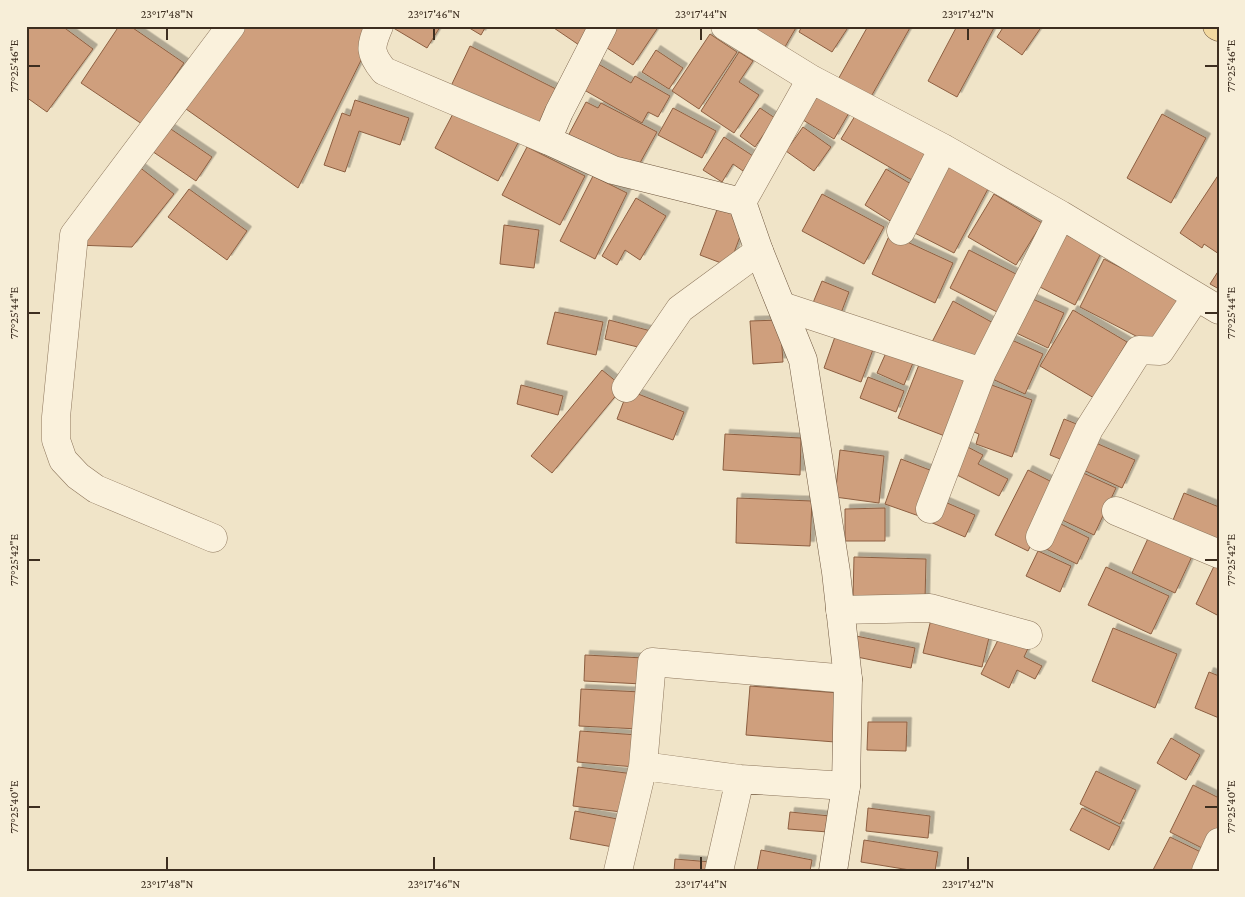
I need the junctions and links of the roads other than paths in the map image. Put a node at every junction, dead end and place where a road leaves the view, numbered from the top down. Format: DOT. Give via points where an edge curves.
graph roads {
  1 [pos="231,26"];
  2 [pos="379,26"];
  3 [pos="604,26"];
  4 [pos="725,26"];
  5 [pos="811,79"];
  6 [pos="547,140"];
  7 [pos="943,148"];
  8 [pos="742,202"];
  9 [pos="1061,215"];
  10 [pos="901,231"];
  11 [pos="759,251"];
  12 [pos="1207,304"];
  13 [pos="782,306"];
  14 [pos="982,372"];
  15 [pos="626,388"];
  16 [pos="930,509"];
  17 [pos="1116,511"];
  18 [pos="1040,537"];
  19 [pos="213,538"];
  20 [pos="1219,554"];
  21 [pos="840,610"];
  22 [pos="1028,635"];
  23 [pos="848,679"];
  24 [pos="643,766"];
  25 [pos="740,779"];
  26 [pos="846,786"];
  27 [pos="1219,842"];
  28 [pos="618,871"];
  29 [pos="719,871"];
  30 [pos="833,871"];
  31 [pos="1206,871"];
  1 -- 19 [label="street" via="74,235 56,417 56,440 63,460 78,476 96,489"];
  2 -- 6 [label="street" via="372,46 374,59 384,71"];
  3 -- 6 [label="street"];
  4 -- 5 [label="street"];
  5 -- 7 [label="street"];
  5 -- 8 [label="street"];
  6 -- 8 [label="street" via="613,170"];
  7 -- 9 [label="street"];
  7 -- 10 [label="street"];
  8 -- 11 [label="street"];
  9 -- 12 [label="street"];
  9 -- 14 [label="street"];
  11 -- 13 [label="street"];
  11 -- 15 [label="street" via="680,309"];
  12 -- 18 [label="street" via="1160,351 1139,350 1089,429"];
  13 -- 14 [label="street"];
  13 -- 21 [label="street" via="803,360"];
  14 -- 16 [label="street"];
  17 -- 20 [label="street"];
  21 -- 22 [label="street" via="930,608"];
  21 -- 23 [label="street"];
  23 -- 24 [label="street" via="652,662"];
  23 -- 26 [label="street"];
  24 -- 25 [label="street"];
  24 -- 28 [label="street"];
  25 -- 26 [label="street"];
  25 -- 29 [label="street"];
  26 -- 30 [label="street"];
  27 -- 31 [label="street"];
}
